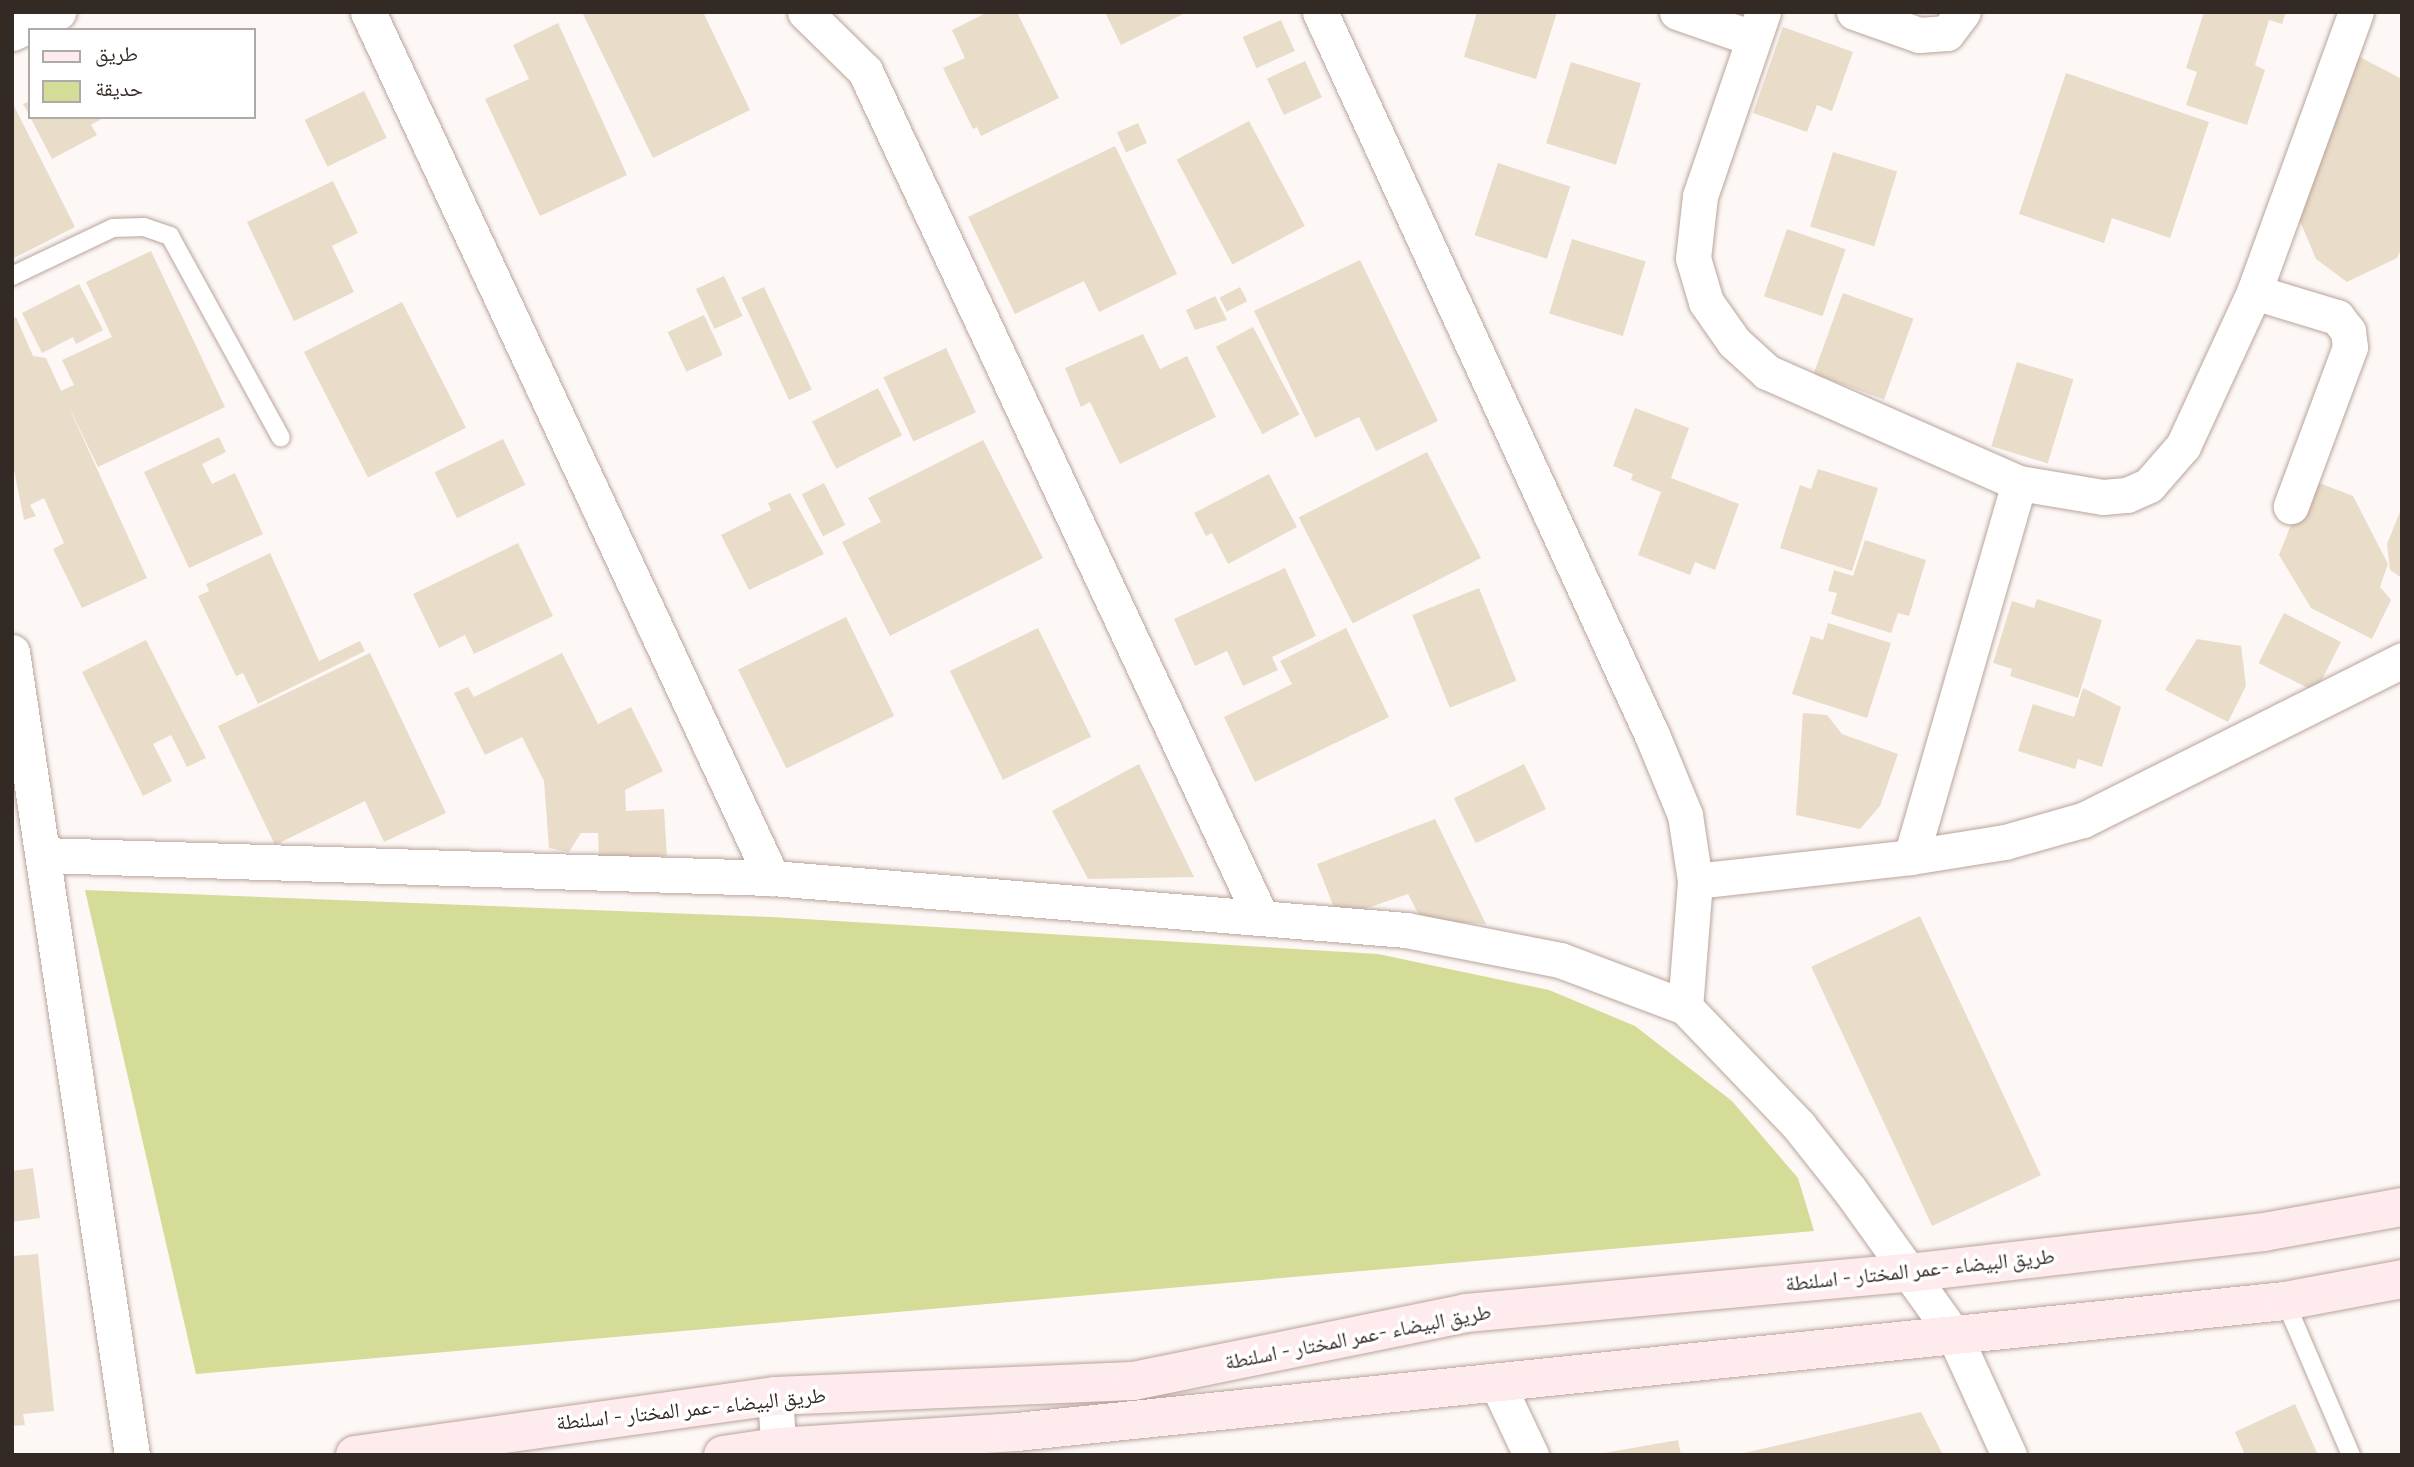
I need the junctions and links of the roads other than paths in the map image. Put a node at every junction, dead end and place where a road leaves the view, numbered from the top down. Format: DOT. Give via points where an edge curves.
graph roads {
  1 [pos="58,12"];
  2 [pos="368,12"];
  3 [pos="805,12"];
  4 [pos="1320,12"];
  5 [pos="1677,12"];
  6 [pos="1854,12"];
  7 [pos="1963,12"];
  8 [pos="2356,12"];
  9 [pos="1757,25"];
  10 [pos="12,33"];
  11 [pos="12,276"];
  12 [pos="2253,292"];
  13 [pos="281,438"];
  14 [pos="2019,483"];
  15 [pos="2291,506"];
  16 [pos="12,652"];
  17 [pos="2402,660"];
  18 [pos="43,855"];
  19 [pos="1911,857"];
  20 [pos="772,878"];
  21 [pos="1695,881"];
  22 [pos="1261,915"];
  23 [pos="1685,1007"];
  24 [pos="2402,1207"];
  25 [pos="1909,1273"];
  26 [pos="2402,1279"];
  27 [pos="2285,1301"];
  28 [pos="1954,1335"];
  29 [pos="1496,1381"];
  30 [pos="775,1396"];
  31 [pos="1023,1443"];
  32 [pos="779,1451"];
  33 [pos="132,1455"];
  34 [pos="355,1455"];
  35 [pos="723,1455"];
  36 [pos="1531,1455"];
  37 [pos="2010,1455"];
  38 [pos="2351,1455"];
  1 -- 10 [label="street"];
  2 -- 20 [label="street"];
  3 -- 22 [label="street" via="865,71"];
  4 -- 21 [label="street" via="1652,735 1685,815"];
  5 -- 9 [label="street"];
  6 -- 7 [label="street" via="1919,35 1947,33"];
  8 -- 12 [label="street"];
  9 -- 14 [label="street" via="1699,196 1693,258 1706,302 1734,342 1767,372"];
  11 -- 13 [label="lane" via="113,228 144,227 170,236"];
  12 -- 14 [label="street" via="2183,446 2149,485 2127,495 2103,497"];
  12 -- 15 [label="street" via="2337,317 2348,331 2350,347"];
  14 -- 19 [label="street"];
  16 -- 18 [label="street"];
  17 -- 19 [label="street" via="2083,820 2005,842"];
  18 -- 20 [label="street"];
  18 -- 33 [label="street"];
  19 -- 21 [label="street"];
  20 -- 22 [label="street"];
  21 -- 23 [label="street"];
  22 -- 23 [label="street" via="1406,930 1560,960"];
  23 -- 25 [label="street" via="1799,1126"];
  24 -- 25 [label="main road, طريق البيضاء -عمر المختار - اسلنطة" via="2264,1232"];
  25 -- 28 [label="street"];
  25 -- 30 [label="main road, طريق البيضاء -عمر المختار - اسلنطة" via="1465,1313 1133,1381"];
  26 -- 27 [label="main road"];
  27 -- 28 [label="main road"];
  27 -- 38 [label="lane"];
  28 -- 29 [label="main road"];
  28 -- 37 [label="street"];
  29 -- 31 [label="main road"];
  29 -- 36 [label="street"];
  30 -- 32 [label="street"];
  30 -- 34 [label="main road, طريق البيضاء -عمر المختار - اسلنطة"];
  31 -- 32 [label="main road"];
  32 -- 35 [label="main road"];
}
